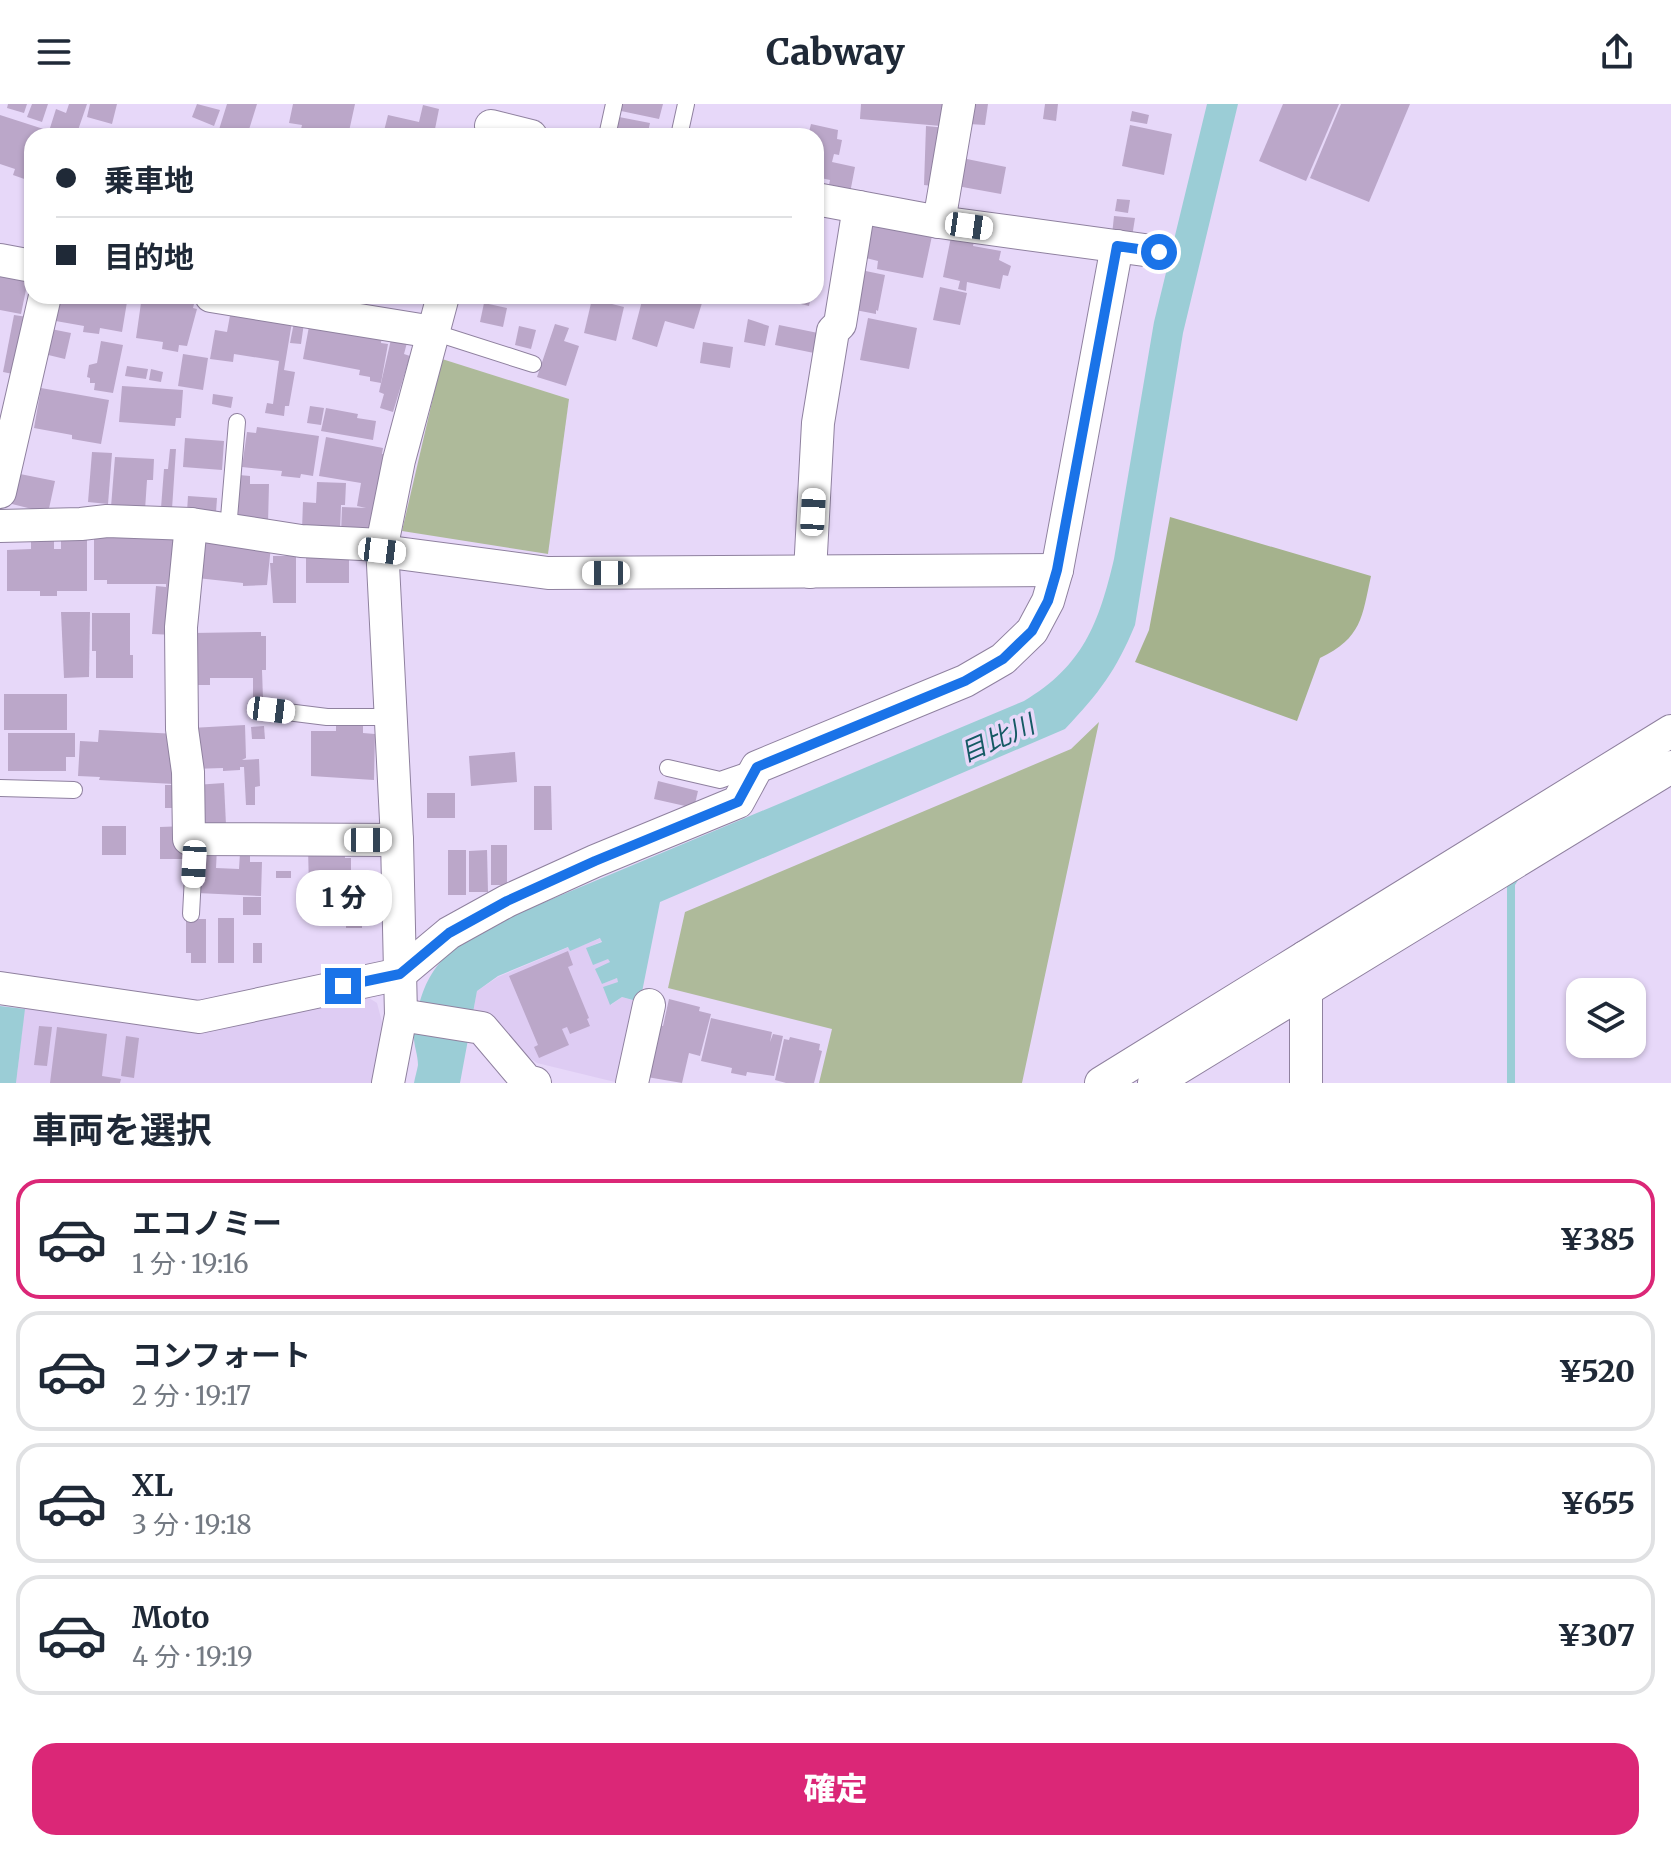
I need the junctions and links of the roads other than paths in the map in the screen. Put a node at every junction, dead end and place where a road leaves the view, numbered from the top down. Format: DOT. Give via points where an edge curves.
graph roads {
  1 [pos="614,104"];
  2 [pos="686,104"];
  3 [pos="959,104"];
  4 [pos="609,128"];
  5 [pos="681,128"];
  6 [pos="824,200"];
  7 [pos="859,207"];
  8 [pos="939,222"];
  9 [pos="1117,246"];
  10 [pos="1159,252"];
  11 [pos="0,260"];
  12 [pos="24,264"];
  13 [pos="43,304"];
  14 [pos="314,304"];
  15 [pos="441,304"];
  16 [pos="340,306"];
  17 [pos="433,332"];
  18 [pos="533,364"];
  19 [pos="237,422"];
  20 [pos="0,492"];
  21 [pos="191,524"];
  22 [pos="0,526"];
  23 [pos="228,530"];
  24 [pos="382,548"];
  25 [pos="1057,570"];
  26 [pos="810,572"];
  27 [pos="271,710"];
  28 [pos="391,717"];
  29 [pos="1671,731"];
  30 [pos="757,767"];
  31 [pos="1671,767"];
  32 [pos="668,768"];
  33 [pos="0,788"];
  34 [pos="74,790"];
  35 [pos="195,839"];
  36 [pos="397,840"];
  37 [pos="191,914"];
  38 [pos="400,974"];
  39 [pos="1310,977"];
  40 [pos="0,988"];
  41 [pos="649,1005"];
  42 [pos="406,1016"];
  43 [pos="530,1082"];
  44 [pos="388,1083"];
  45 [pos="632,1083"];
  46 [pos="1101,1083"];
  47 [pos="1154,1083"];
  48 [pos="1306,1083"];
  1 -- 4 [label="lane"];
  2 -- 5 [label="lane"];
  3 -- 8 [label="street"];
  6 -- 7 [label="street"];
  7 -- 8 [label="street"];
  7 -- 26 [label="street" via="818,423"];
  8 -- 9 [label="street"];
  9 -- 10 [label="street"];
  9 -- 25 [label="street"];
  11 -- 12 [label="street"];
  13 -- 20 [label="street"];
  14 -- 16 [label="street"];
  15 -- 17 [label="street"];
  16 -- 17 [label="street"];
  17 -- 18 [label="lane"];
  17 -- 24 [label="street"];
  19 -- 23 [label="lane"];
  21 -- 22 [label="street"];
  21 -- 23 [label="street"];
  21 -- 35 [label="street" via="181,627 182,715 189,839"];
  23 -- 24 [label="street"];
  24 -- 26 [label="street" via="548,573"];
  24 -- 28 [label="street"];
  25 -- 26 [label="street"];
  25 -- 30 [label="street" via="1032,631 1003,659 965,681"];
  27 -- 28 [label="lane"];
  28 -- 36 [label="street"];
  29 -- 39 [label="street"];
  30 -- 32 [label="lane" via="720,780"];
  30 -- 38 [label="street" via="738,802 507,901 449,933"];
  31 -- 39 [label="street"];
  33 -- 34 [label="lane"];
  35 -- 36 [label="street"];
  35 -- 37 [label="lane"];
  36 -- 38 [label="street"];
  38 -- 40 [label="street" via="199,1017"];
  38 -- 42 [label="street"];
  39 -- 46 [label="street"];
  39 -- 47 [label="street"];
  39 -- 48 [label="street"];
  41 -- 45 [label="street"];
  42 -- 43 [label="street" via="482,1028"];
  42 -- 44 [label="street"];
}
